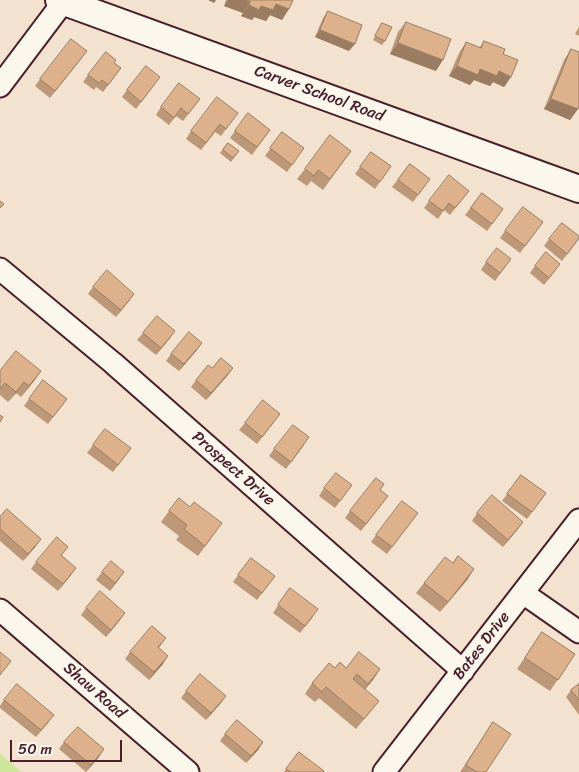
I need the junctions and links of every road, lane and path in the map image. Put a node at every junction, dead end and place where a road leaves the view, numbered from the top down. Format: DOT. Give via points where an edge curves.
graph roads {
  1 [pos="61,1"];
  2 [pos="0,86"];
  3 [pos="579,189"];
  4 [pos="0,269"];
  5 [pos="579,520"];
  6 [pos="523,593"];
  7 [pos="0,610"];
  8 [pos="579,632"];
  9 [pos="463,671"];
  10 [pos="188,772"];
  11 [pos="384,772"];
  1 -- 2 [label="street"];
  1 -- 3 [label="main road, Carver School Road"];
  4 -- 9 [label="street, Prospect Drive" via="113,363"];
  5 -- 6 [label="street, Bates Drive"];
  6 -- 8 [label="street"];
  6 -- 9 [label="street, Bates Drive"];
  7 -- 10 [label="street, Shaw Road"];
  9 -- 11 [label="street, Bates Drive"];
}
